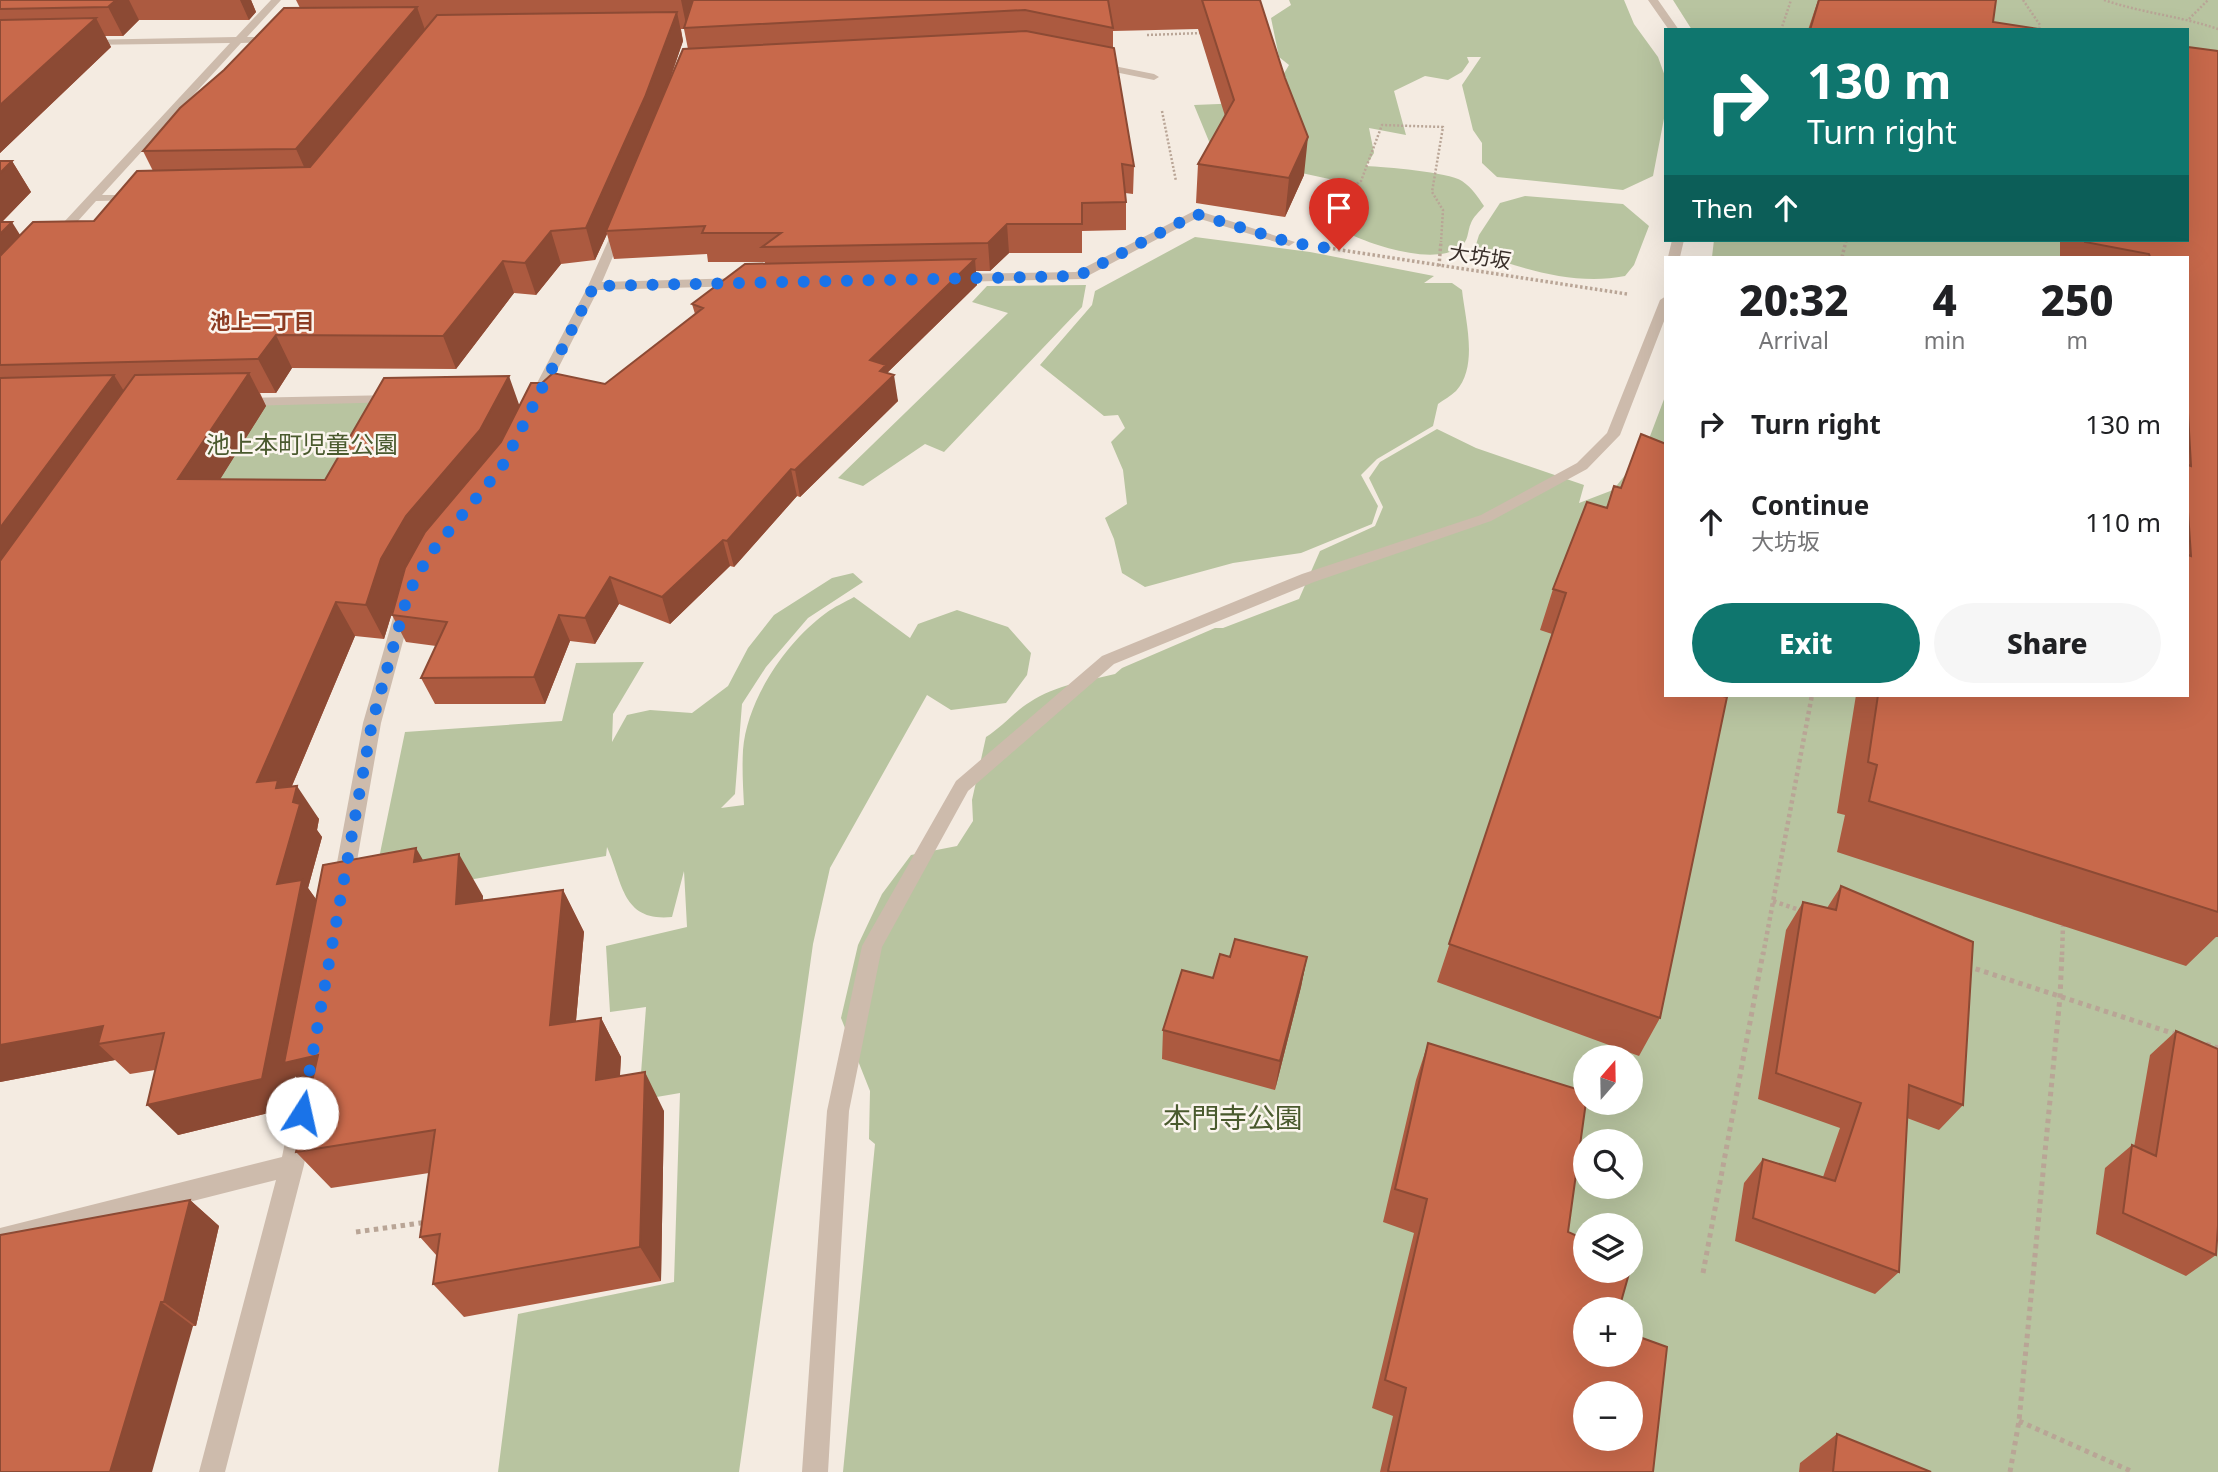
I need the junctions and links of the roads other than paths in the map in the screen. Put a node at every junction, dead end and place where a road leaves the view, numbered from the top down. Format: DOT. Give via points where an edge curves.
graph roads {
  1 [pos="276,0"];
  2 [pos="1653,0"];
  3 [pos="1673,28"];
  4 [pos="292,40"];
  5 [pos="237,41"];
  6 [pos="69,42"];
  7 [pos="1078,61"];
  8 [pos="1154,77"];
  9 [pos="92,198"];
  10 [pos="147,198"];
  11 [pos="629,204"];
  12 [pos="1289,242"];
  13 [pos="46,249"];
  14 [pos="947,278"];
  15 [pos="757,282"];
  16 [pos="594,286"];
  17 [pos="1664,309"];
  18 [pos="411,398"];
  19 [pos="230,402"];
  20 [pos="526,418"];
  21 [pos="413,584"];
  22 [pos="341,897"];
  23 [pos="314,1044"];
  24 [pos="293,1165"];
  25 [pos="0,1239"];
  26 [pos="212,1472"];
  27 [pos="815,1472"];
  1 -- 5 [label="street"];
  2 -- 3 [label="street"];
  4 -- 5 [label="street"];
  5 -- 6 [label="street"];
  5 -- 9 [label="street"];
  7 -- 8 [label="street"];
  9 -- 10 [label="street"];
  9 -- 13 [label="street"];
  11 -- 16 [label="street"];
  12 -- 14 [label="street" via="1196,214 1078,276"];
  15 -- 16 [label="street"];
  16 -- 20 [label="street" via="531,395"];
  17 -- 27 [label="street" via="1613,435 1583,466 1486,518 1308,578 1108,660 962,786 872,946 838,1111"];
  18 -- 19 [label="street"];
  21 -- 22 [label="street" via="372,723"];
  23 -- 24 [label="street"];
  24 -- 25 [label="street"];
  24 -- 26 [label="street"];
}
